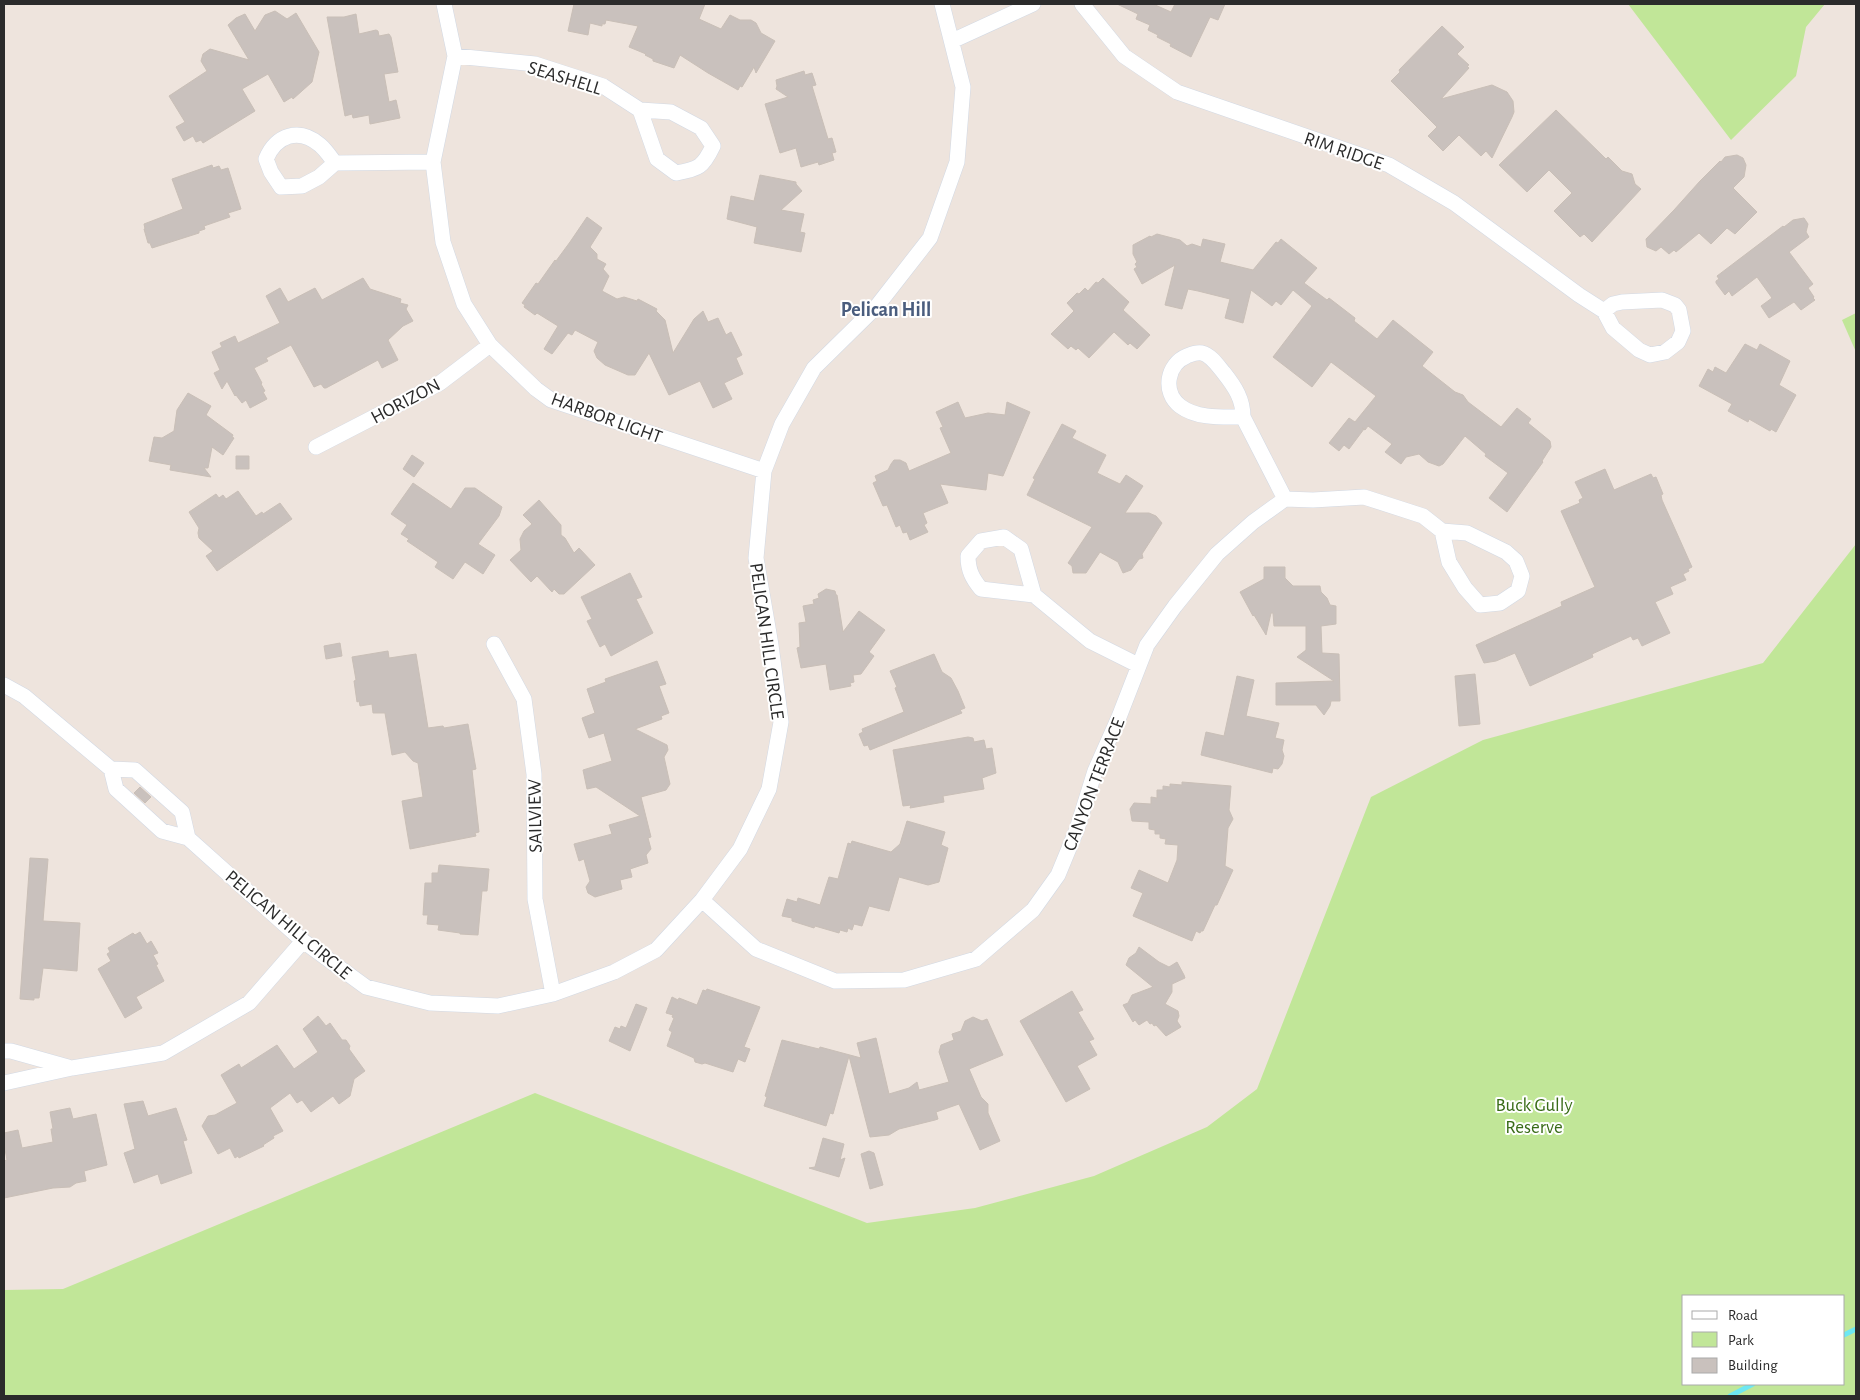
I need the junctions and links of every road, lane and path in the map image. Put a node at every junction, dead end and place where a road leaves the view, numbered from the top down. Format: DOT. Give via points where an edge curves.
graph roads {
  1 [pos="444,4"];
  2 [pos="942,4"];
  3 [pos="1033,4"];
  4 [pos="1082,4"];
  5 [pos="952,41"];
  6 [pos="454,56"];
  7 [pos="640,110"];
  8 [pos="434,162"];
  9 [pos="336,164"];
  10 [pos="1604,311"];
  11 [pos="490,345"];
  12 [pos="1243,417"];
  13 [pos="316,447"];
  14 [pos="764,471"];
  15 [pos="1285,499"];
  16 [pos="1442,531"];
  17 [pos="1034,595"];
  18 [pos="494,644"];
  19 [pos="1138,665"];
  20 [pos="4,685"];
  21 [pos="111,769"];
  22 [pos="188,838"];
  23 [pos="702,900"];
  24 [pos="303,941"];
  25 [pos="553,994"];
  26 [pos="4,1051"];
  27 [pos="72,1068"];
  28 [pos="4,1083"];
  1 -- 6 [label="street, HARBOR LIGHT"];
  2 -- 5 [label="street, PELICAN HILL CIRCLE"];
  3 -- 5 [label="street"];
  4 -- 10 [label="street, RIM RIDGE" via="1124,56 1177,92 1389,165 1454,203 1578,296"];
  5 -- 14 [label="street, PELICAN HILL CIRCLE" via="963,87 957,162 930,238 877,306 814,368 782,424"];
  6 -- 7 [label="street, SEASHELL" via="535,64 603,86"];
  6 -- 8 [label="street, HARBOR LIGHT"];
  7 -- 7 [label="street, SEASHELL" via="671,112 702,128 714,146 706,161 696,170 676,173 657,159"];
  8 -- 9 [label="street"];
  8 -- 11 [label="street, HARBOR LIGHT" via="443,242 464,304"];
  10 -- 10 [label="street, RIM RIDGE" via="1613,328 1639,350 1650,354 1673,348 1683,331 1679,310 1662,300 1622,302"];
  11 -- 13 [label="street, HORIZON" via="440,383"];
  11 -- 14 [label="street, HARBOR LIGHT" via="551,400"];
  12 -- 12 [label="street" via="1239,395 1208,356 1195,353 1176,362 1170,373 1169,386 1181,406 1203,415"];
  12 -- 15 [label="street"];
  14 -- 23 [label="street, PELICAN HILL CIRCLE" via="756,558 781,722 769,789 740,849"];
  15 -- 16 [label="street" via="1364,497 1423,516"];
  15 -- 19 [label="street, CANYON TERRACE" via="1217,554 1147,644"];
  16 -- 16 [label="street" via="1448,562 1480,605 1500,603 1518,591 1522,576 1516,561 1506,552 1467,533"];
  17 -- 17 [label="street" via="1021,549 1004,537 981,541 968,556 972,578 981,588"];
  17 -- 19 [label="street" via="1090,641"];
  18 -- 25 [label="street, SAILVIEW" via="524,699 534,774 535,899"];
  19 -- 23 [label="street, CANYON TERRACE" via="1095,770 1077,829 1058,875 1033,910 976,959 904,980 835,981 756,949"];
  20 -- 21 [label="street" via="24,696"];
  21 -- 22 [label="street, PELICAN HILL CIRCLE" via="116,790 162,831"];
  21 -- 22 [label="street" via="135,770 182,812"];
  22 -- 24 [label="street, PELICAN HILL CIRCLE"];
  23 -- 25 [label="street, PELICAN HILL CIRCLE" via="656,950 614,972"];
  24 -- 25 [label="street, PELICAN HILL CIRCLE" via="366,988 430,1002 498,1006"];
  24 -- 27 [label="street" via="249,1003 163,1053"];
  26 -- 27 [label="street"];
  27 -- 28 [label="street"];
}
